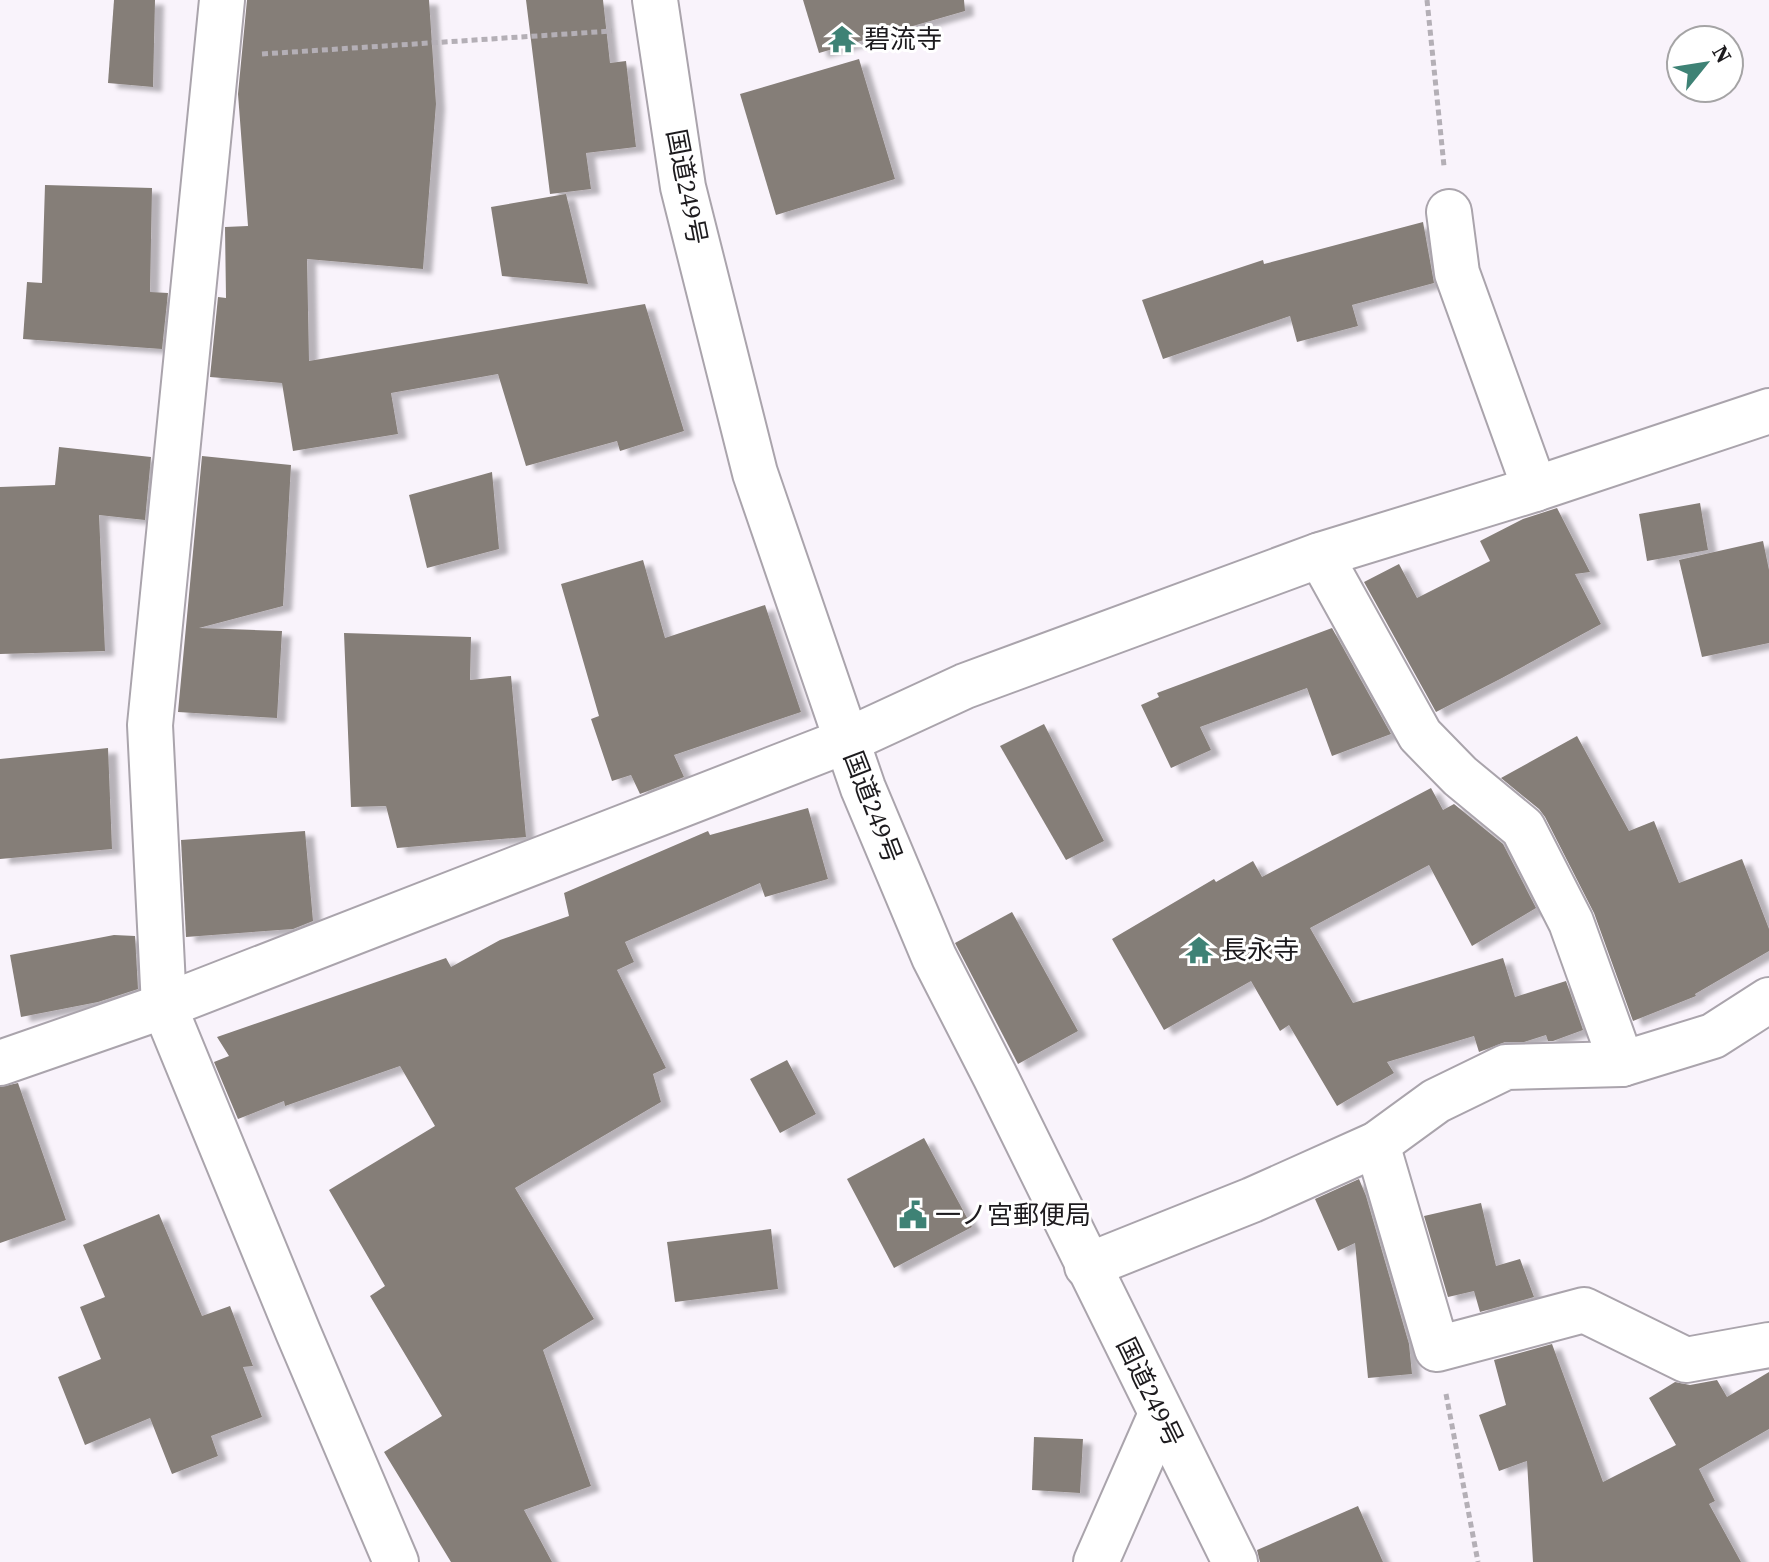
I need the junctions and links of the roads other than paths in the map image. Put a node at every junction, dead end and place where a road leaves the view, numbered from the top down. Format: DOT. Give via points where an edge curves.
graph roads {
  1 [pos="222,0"];
  2 [pos="657,14"];
  3 [pos="1449,212"];
  4 [pos="1769,411"];
  5 [pos="1535,489"];
  6 [pos="1320,555"];
  7 [pos="848,740"];
  8 [pos="1769,1000"];
  9 [pos="164,1006"];
  10 [pos="0,1063"];
  11 [pos="1622,1064"];
  12 [pos="1377,1144"];
  13 [pos="1087,1266"];
  14 [pos="1769,1345"];
  15 [pos="1161,1414"];
  16 [pos="396,1562"];
  17 [pos="1096,1562"];
  18 [pos="1235,1562"];
  1 -- 9 [label="main road" via="150,725"];
  2 -- 7 [label="main road, 国道249号" via="683,187 755,473"];
  3 -- 5 [label="main road" via="1457,273"];
  4 -- 5 [label="main road"];
  5 -- 6 [label="main road"];
  6 -- 7 [label="main road" via="965,686"];
  6 -- 11 [label="main road" via="1420,735 1523,828 1571,922"];
  7 -- 9 [label="main road"];
  7 -- 13 [label="main road, 国道249号" via="934,957"];
  8 -- 11 [label="main road" via="1713,1036"];
  9 -- 10 [label="main road"];
  9 -- 16 [label="main road"];
  11 -- 12 [label="main road" via="1506,1067 1436,1101"];
  12 -- 13 [label="main road"];
  12 -- 14 [label="main road" via="1437,1349 1584,1310 1686,1360"];
  13 -- 15 [label="main road, 国道249号"];
  15 -- 17 [label="main road"];
  15 -- 18 [label="main road, 国道249号"];
}
